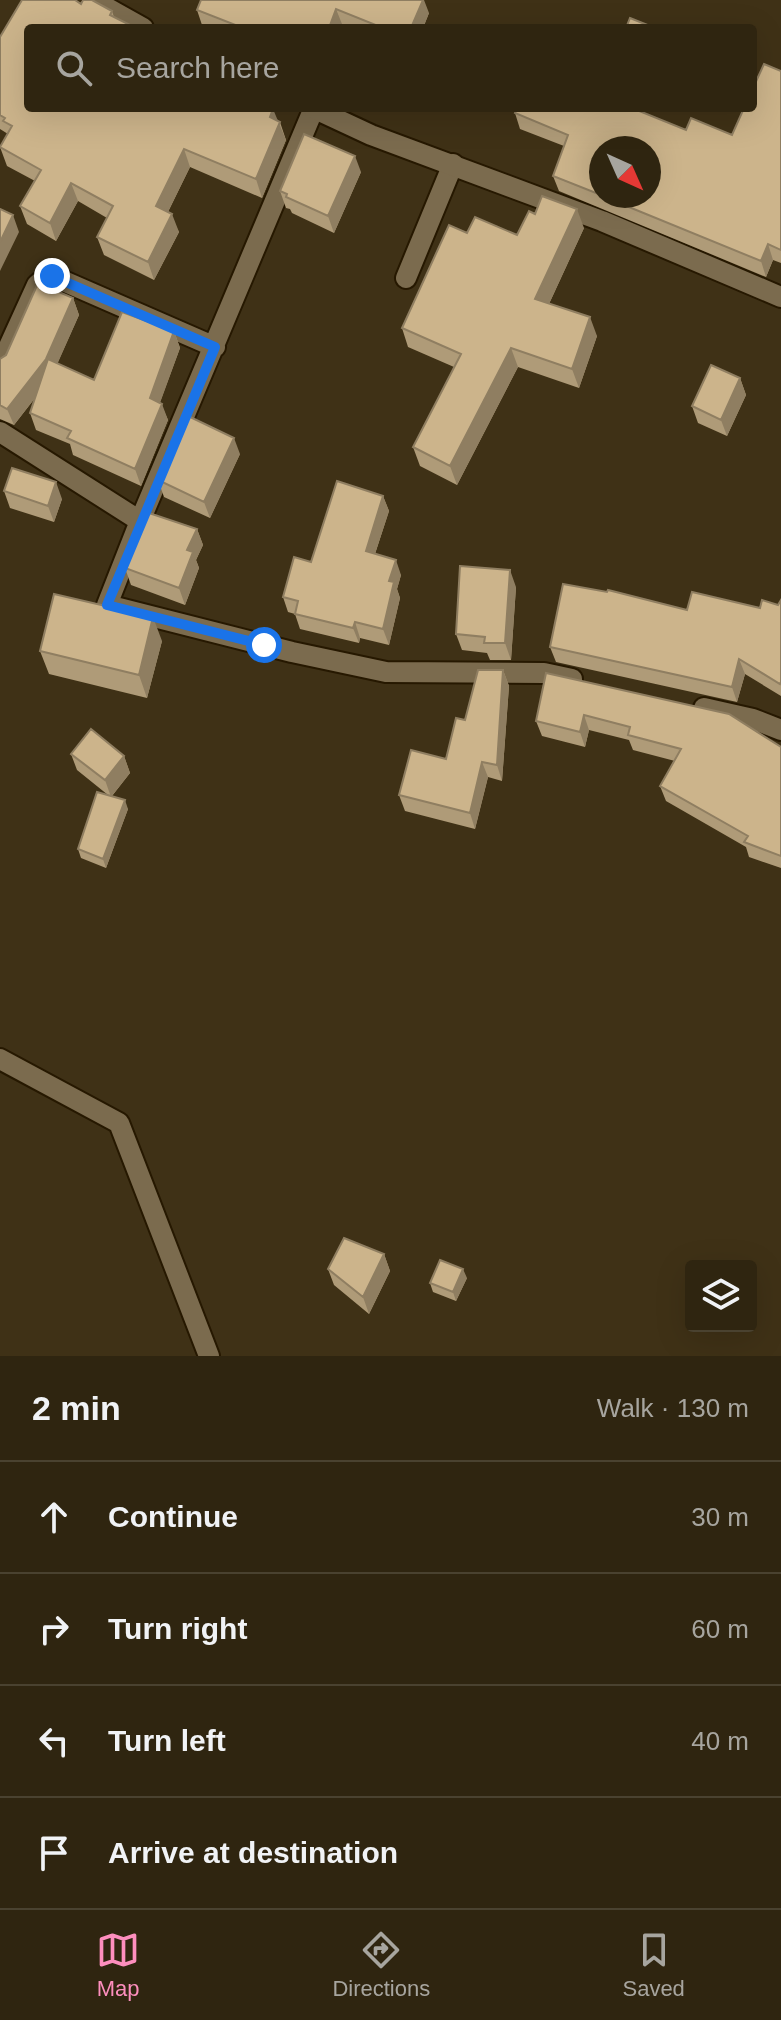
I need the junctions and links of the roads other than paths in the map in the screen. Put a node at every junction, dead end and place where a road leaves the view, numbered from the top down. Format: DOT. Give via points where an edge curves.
graph roads {
  1 [pos="93,0"];
  2 [pos="136,24"];
  3 [pos="312,112"];
  4 [pos="322,112"];
  5 [pos="453,164"];
  6 [pos="406,278"];
  7 [pos="781,297"];
  8 [pos="215,347"];
  9 [pos="0,366"];
  10 [pos="0,432"];
  11 [pos="140,521"];
  12 [pos="589,683"];
  13 [pos="678,703"];
  14 [pos="781,730"];
  15 [pos="0,1059"];
  16 [pos="209,1356"];
  1 -- 2 [label="street"];
  3 -- 8 [label="street"];
  4 -- 5 [label="street"];
  5 -- 6 [label="street"];
  5 -- 7 [label="street"];
  8 -- 9 [label="street" via="52,276 37,285"];
  8 -- 11 [label="street"];
  10 -- 11 [label="street"];
  11 -- 12 [label="street" via="107,605 386,672 544,673"];
  13 -- 14 [label="street"];
  15 -- 16 [label="street" via="119,1123"];
}
